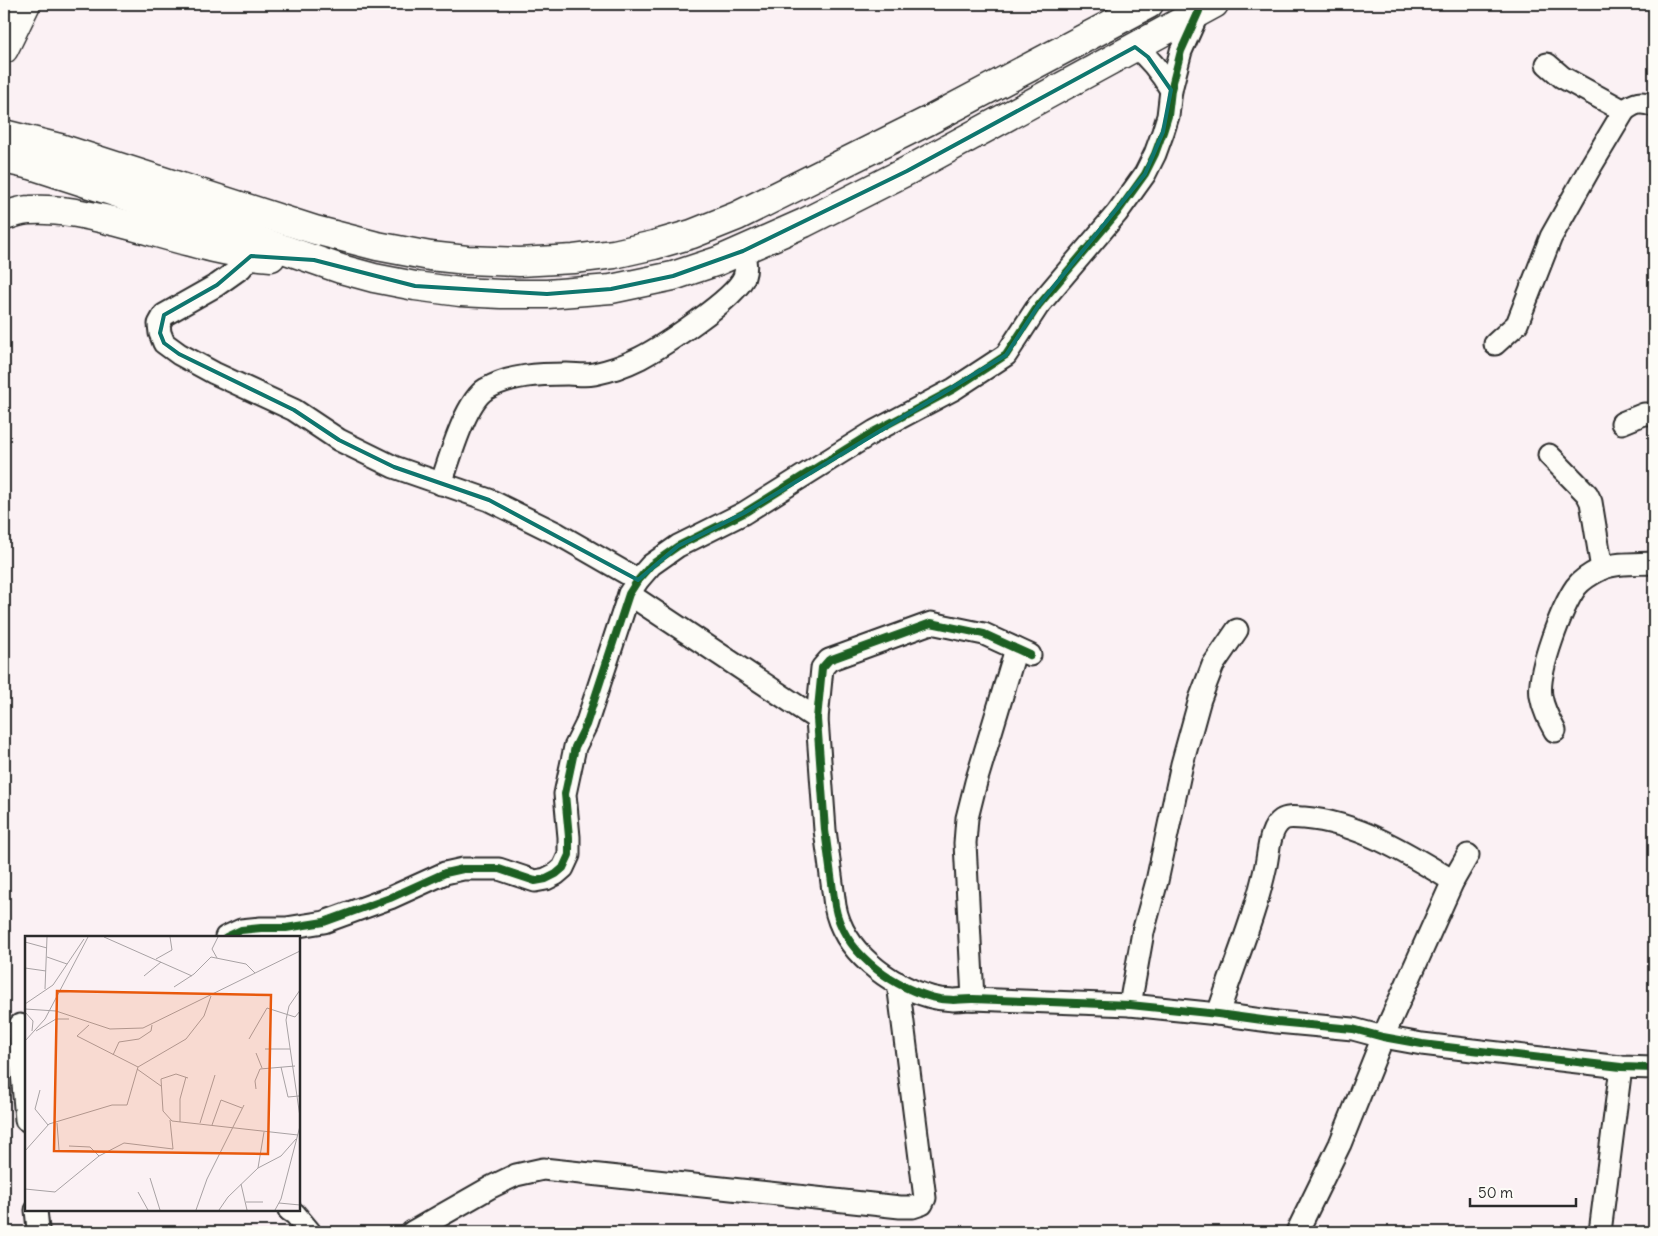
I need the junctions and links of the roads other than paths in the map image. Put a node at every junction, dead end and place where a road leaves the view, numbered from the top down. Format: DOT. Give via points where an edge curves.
graph roads {
  1 [pos="26,4"];
  2 [pos="1148,4"];
  3 [pos="1206,8"];
  4 [pos="1136,47"];
  5 [pos="4,49"];
  6 [pos="1547,64"];
  7 [pos="1171,90"];
  8 [pos="1654,106"];
  9 [pos="1624,111"];
  10 [pos="4,134"];
  11 [pos="888,141"];
  12 [pos="4,159"];
  13 [pos="907,171"];
  14 [pos="4,216"];
  15 [pos="743,251"];
  16 [pos="251,256"];
  17 [pos="314,260"];
  18 [pos="1495,344"];
  19 [pos="1654,414"];
  20 [pos="1622,423"];
  21 [pos="1549,456"];
  22 [pos="441,484"];
  23 [pos="1654,563"];
  24 [pos="1602,569"];
  25 [pos="634,587"];
  26 [pos="1237,630"];
  27 [pos="817,719"];
  28 [pos="1555,731"];
  29 [pos="1468,855"];
  30 [pos="1453,881"];
  31 [pos="228,936"];
  32 [pos="898,983"];
  33 [pos="972,999"];
  34 [pos="1130,1004"];
  35 [pos="1218,1014"];
  36 [pos="17,1025"];
  37 [pos="1383,1037"];
  38 [pos="1621,1067"];
  39 [pos="1654,1068"];
  40 [pos="25,1108"];
  41 [pos="290,1211"];
  42 [pos="310,1232"];
  43 [pos="412,1232"];
  44 [pos="1297,1232"];
  45 [pos="1600,1232"];
  1 -- 5 [label="main road"];
  2 -- 11 [label="main road"];
  3 -- 4 [label="main road"];
  3 -- 7 [label="street" via="1181,51"];
  4 -- 7 [label="street" via="1148,56"];
  4 -- 13 [label="main road"];
  6 -- 9 [label="street" via="1562,77"];
  7 -- 25 [label="street" via="1168,116 1145,174 1117,213 1038,306 1006,355 954,389 875,431 744,513 678,546 651,565"];
  8 -- 9 [label="street" via="1637,102"];
  9 -- 18 [label="street" via="1551,237 1518,324"];
  10 -- 11 [label="main road" via="60,148 346,239 430,256 520,262 614,254 692,234 737,216"];
  11 -- 13 [label="main road"];
  12 -- 17 [label="main road" via="191,216"];
  13 -- 15 [label="main road"];
  14 -- 16 [label="main road" via="27,210 78,212"];
  15 -- 17 [label="main road" via="673,276 611,289 547,294 460,292 416,286 374,278"];
  15 -- 22 [label="street" via="746,262 744,277 732,294 672,339 640,358 615,369 592,374 541,374 508,380 485,390 474,402 464,423"];
  16 -- 17 [label="main road"];
  16 -- 22 [label="street" via="241,268 217,285 164,315 159,324 164,343 214,373 294,410 339,440 394,467"];
  19 -- 20 [label="street" via="1644,414"];
  21 -- 24 [label="street" via="1591,502"];
  22 -- 25 [label="street" via="489,500 558,534"];
  23 -- 24 [label="street" via="1613,565"];
  24 -- 28 [label="street" via="1577,585 1563,609 1548,652 1540,694"];
  25 -- 27 [label="street"];
  25 -- 31 [label="street" via="586,725 575,747 565,794 569,837 563,868 535,882 499,869 462,869 324,922 286,928 250,928"];
  26 -- 34 [label="street" via="1213,665 1200,699 1182,764"];
  27 -- 32 [label="street" via="825,830 836,916 849,941 876,969"];
  27 -- 33 [label="street" via="822,668 828,660 920,626 931,623 984,634 1023,652 976,782 967,818 964,843"];
  29 -- 30 [label="street"];
  30 -- 35 [label="street" via="1389,844 1352,829 1321,819 1283,819 1274,828 1260,893"];
  30 -- 37 [label="street"];
  32 -- 33 [label="street" via="932,997"];
  32 -- 43 [label="street" via="925,1198 922,1204 900,1207 543,1170 516,1175"];
  33 -- 34 [label="street"];
  34 -- 35 [label="street"];
  35 -- 37 [label="street" via="1353,1030"];
  36 -- 40 [label="street"];
  37 -- 38 [label="street"];
  37 -- 44 [label="street" via="1340,1144"];
  38 -- 39 [label="street"];
  38 -- 45 [label="street"];
  41 -- 42 [label="street"];
}
